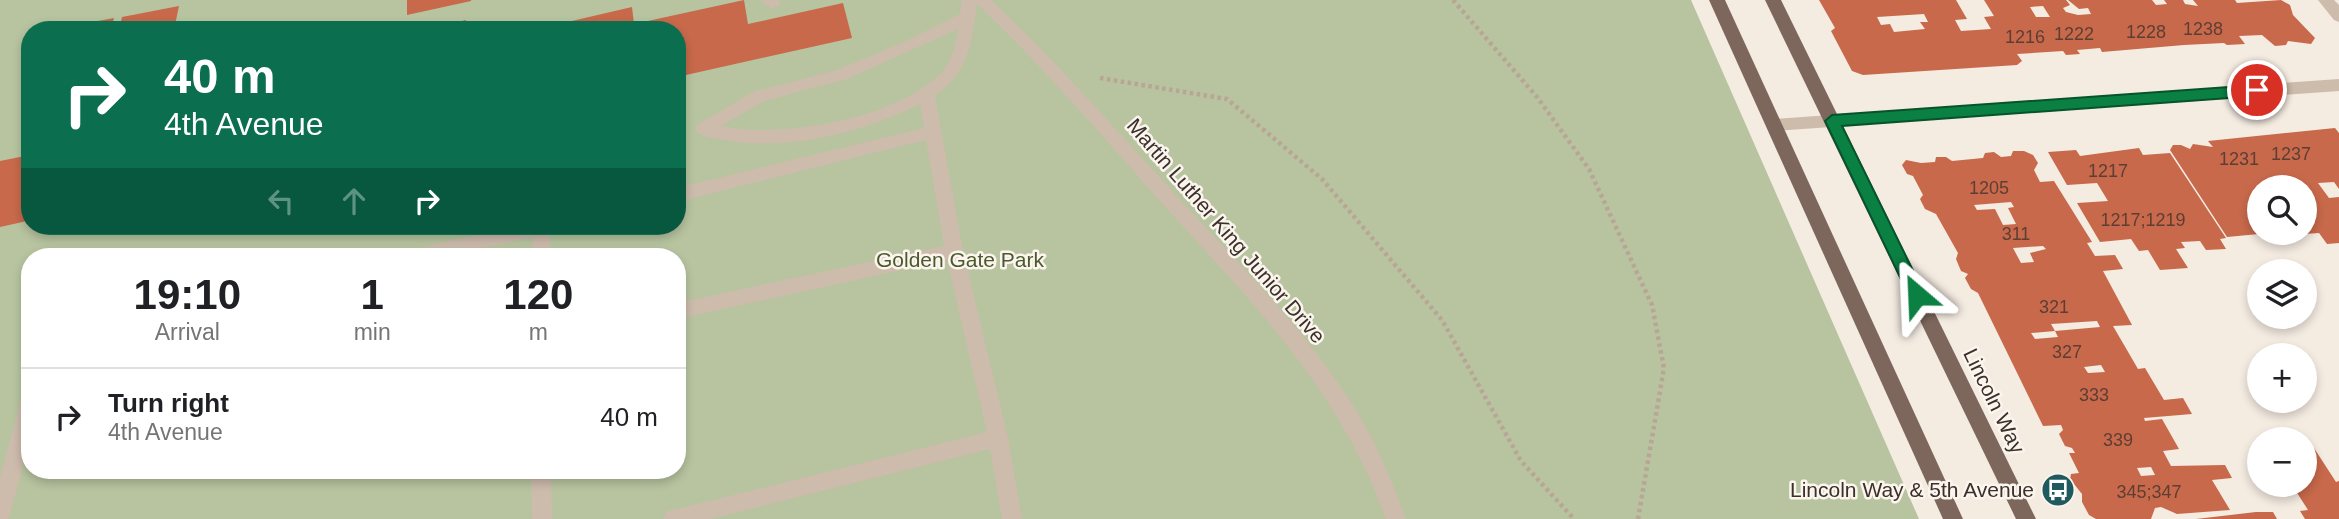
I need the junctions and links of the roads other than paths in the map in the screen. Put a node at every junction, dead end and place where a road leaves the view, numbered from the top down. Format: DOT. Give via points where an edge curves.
graph roads {
  1 [pos="970,0"];
  2 [pos="982,0"];
  3 [pos="1717,0"];
  4 [pos="1773,0"];
  5 [pos="2326,0"];
  6 [pos="2339,16"];
  7 [pos="966,18"];
  8 [pos="2339,85"];
  9 [pos="926,96"];
  10 [pos="1832,121"];
  11 [pos="1774,125"];
  12 [pos="934,132"];
  13 [pos="686,193"];
  14 [pos="508,235"];
  15 [pos="449,248"];
  16 [pos="954,251"];
  17 [pos="686,309"];
  18 [pos="998,438"];
  19 [pos="21,454"];
  20 [pos="541,479"];
  21 [pos="0,514"];
  22 [pos="542,519"];
  23 [pos="673,519"];
  24 [pos="1012,519"];
  25 [pos="1396,519"];
  26 [pos="1953,519"];
  27 [pos="2026,519"];
  1 -- 7 [label="street"];
  2 -- 25 [label="street, Martin Luther King Junior Drive" via="1055,71 1313,366 1369,452"];
  3 -- 11 [label="main road"];
  4 -- 10 [label="main road, Lincoln Way"];
  5 -- 6 [label="street"];
  7 -- 9 [label="street" via="957,64"];
  7 -- 9 [label="street" via="841,75 759,96 703,129 760,138 862,119"];
  8 -- 10 [label="street"];
  9 -- 12 [label="street"];
  10 -- 11 [label="street"];
  10 -- 27 [label="main road, Lincoln Way"];
  11 -- 26 [label="main road"];
  12 -- 13 [label="street"];
  12 -- 16 [label="street"];
  14 -- 15 [label="street"];
  16 -- 17 [label="street"];
  16 -- 18 [label="street"];
  18 -- 23 [label="street"];
  18 -- 24 [label="street"];
  19 -- 21 [label="street"];
  20 -- 22 [label="street"];
}
